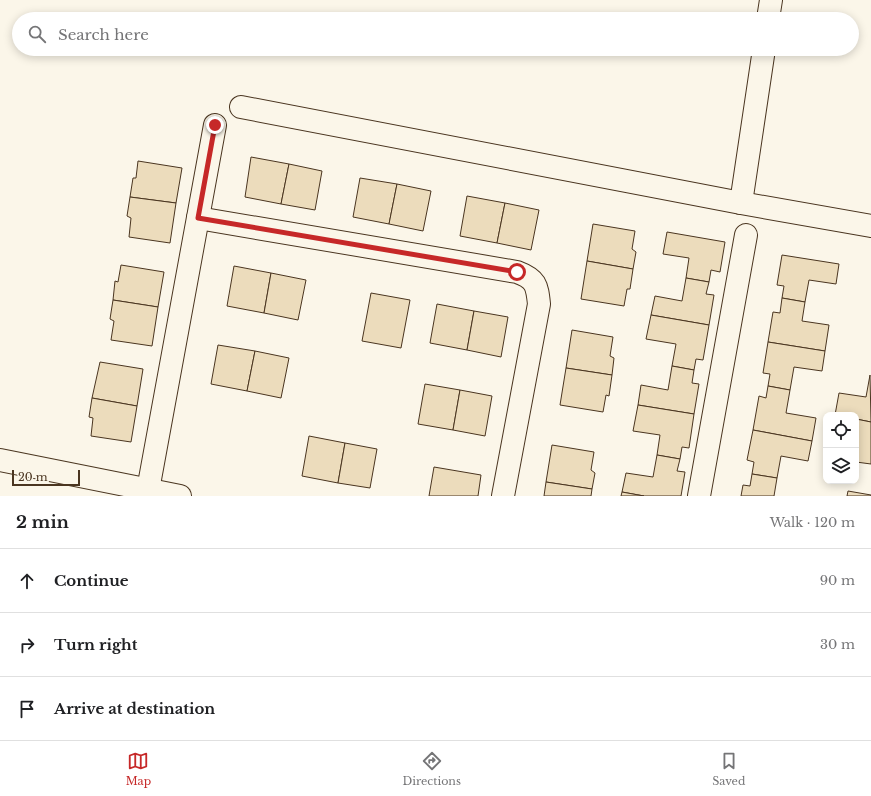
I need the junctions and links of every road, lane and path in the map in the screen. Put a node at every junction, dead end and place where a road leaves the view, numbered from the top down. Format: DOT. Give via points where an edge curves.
graph roads {
  1 [pos="771,0"];
  2 [pos="769,12"];
  3 [pos="763,56"];
  4 [pos="241,107"];
  5 [pos="215,125"];
  6 [pos="741,203"];
  7 [pos="198,218"];
  8 [pos="871,226"];
  9 [pos="746,235"];
  10 [pos="0,460"];
  11 [pos="148,490"];
  12 [pos="180,496"];
  13 [pos="503,496"];
  14 [pos="699,496"];
  1 -- 2 [label="street"];
  3 -- 6 [label="street"];
  4 -- 6 [label="street"];
  5 -- 7 [label="street"];
  6 -- 8 [label="street"];
  7 -- 11 [label="street"];
  7 -- 13 [label="street" via="517,272 530,277 537,288 539,304"];
  9 -- 14 [label="street"];
  10 -- 11 [label="street"];
  11 -- 12 [label="street"];
}
